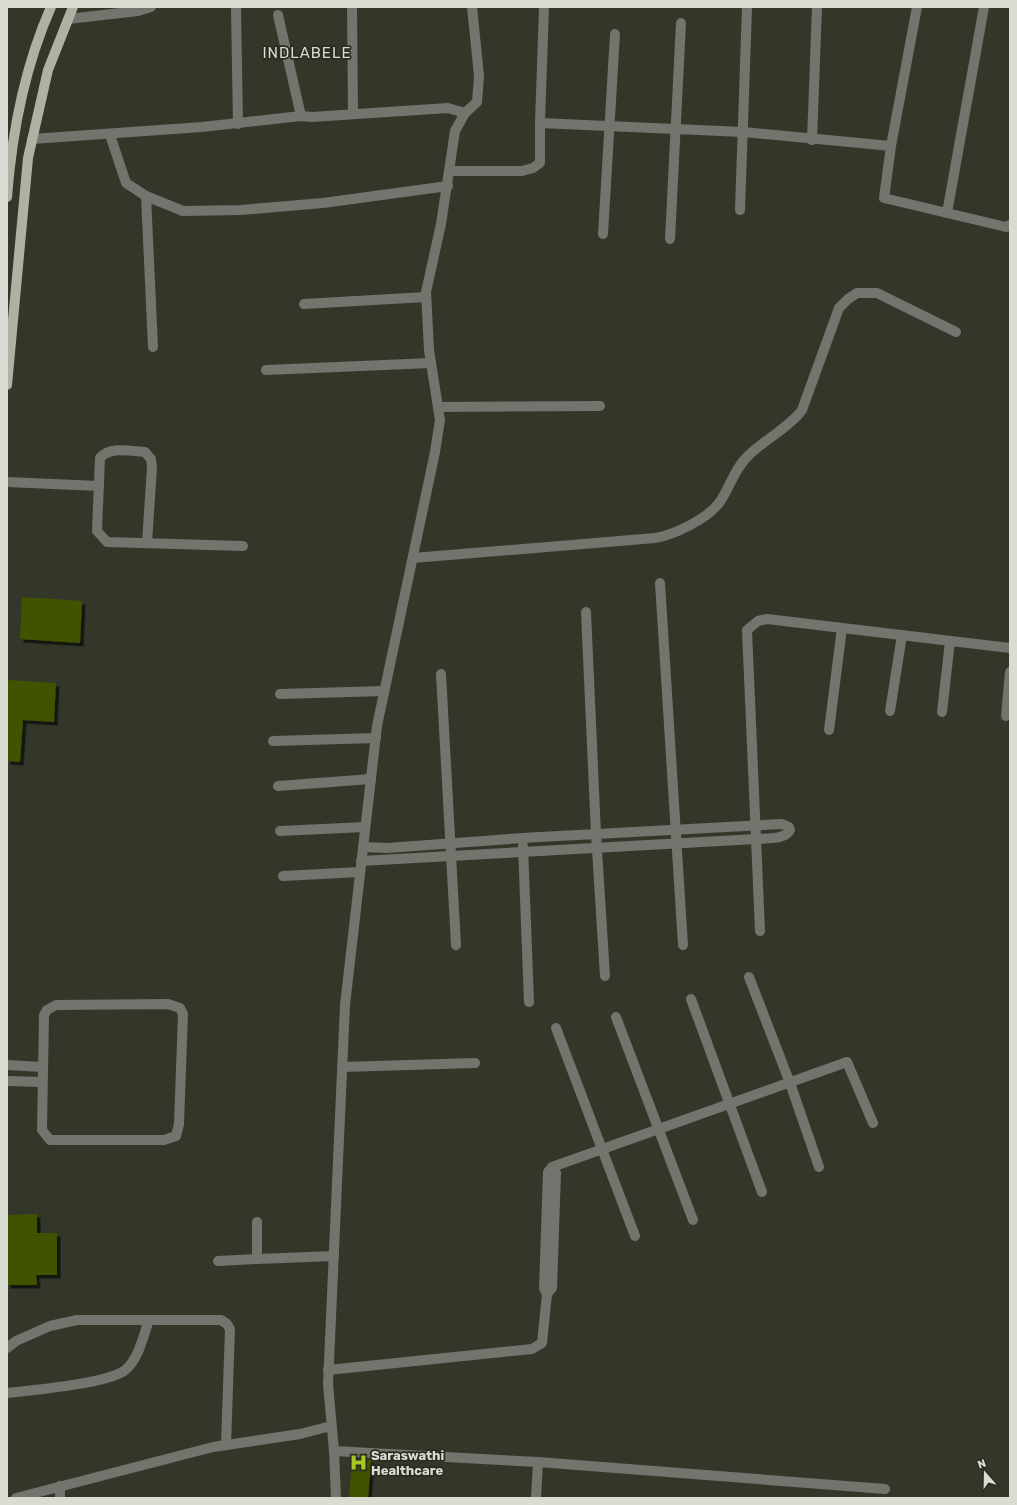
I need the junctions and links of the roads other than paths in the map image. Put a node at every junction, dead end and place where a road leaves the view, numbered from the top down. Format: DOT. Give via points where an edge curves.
graph roads {
  1 [pos="51,7"];
  2 [pos="73,7"];
  3 [pos="151,7"];
  4 [pos="236,7"];
  5 [pos="352,7"];
  6 [pos="472,7"];
  7 [pos="544,7"];
  8 [pos="747,7"];
  9 [pos="817,7"];
  10 [pos="917,7"];
  11 [pos="984,7"];
  12 [pos="278,15"];
  13 [pos="68,19"];
  14 [pos="681,23"];
  15 [pos="615,34"];
  16 [pos="465,113"];
  17 [pos="353,114"];
  18 [pos="300,116"];
  19 [pos="540,123"];
  20 [pos="238,124"];
  21 [pos="608,126"];
  22 [pos="677,129"];
  23 [pos="743,132"];
  24 [pos="110,135"];
  25 [pos="32,139"];
  26 [pos="812,140"];
  27 [pos="891,146"];
  28 [pos="450,171"];
  29 [pos="448,186"];
  30 [pos="7,190"];
  31 [pos="146,196"];
  32 [pos="740,210"];
  33 [pos="947,213"];
  34 [pos="1010,225"];
  35 [pos="603,234"];
  36 [pos="670,239"];
  37 [pos="426,297"];
  38 [pos="304,304"];
  39 [pos="956,332"];
  40 [pos="153,347"];
  41 [pos="431,363"];
  42 [pos="266,370"];
  43 [pos="7,385"];
  44 [pos="600,406"];
  45 [pos="438,407"];
  46 [pos="7,482"];
  47 [pos="99,486"];
  48 [pos="147,543"];
  49 [pos="243,546"];
  50 [pos="413,558"];
  51 [pos="660,583"];
  52 [pos="586,612"];
  53 [pos="842,628"];
  54 [pos="902,635"];
  55 [pos="950,641"];
  56 [pos="1010,648"];
  57 [pos="1010,672"];
  58 [pos="441,674"];
  59 [pos="384,691"];
  60 [pos="280,694"];
  61 [pos="890,711"];
  62 [pos="942,712"];
  63 [pos="1006,716"];
  64 [pos="829,730"];
  65 [pos="376,738"];
  66 [pos="273,741"];
  67 [pos="371,779"];
  68 [pos="278,786"];
  69 [pos="756,826"];
  70 [pos="365,827"];
  71 [pos="675,830"];
  72 [pos="280,831"];
  73 [pos="596,834"];
  74 [pos="522,838"];
  75 [pos="756,839"];
  76 [pos="451,842"];
  77 [pos="675,843"];
  78 [pos="363,847"];
  79 [pos="597,847"];
  80 [pos="523,851"];
  81 [pos="452,856"];
  82 [pos="361,861"];
  83 [pos="360,872"];
  84 [pos="283,876"];
  85 [pos="760,931"];
  86 [pos="456,945"];
  87 [pos="683,945"];
  88 [pos="605,976"];
  89 [pos="749,977"];
  90 [pos="691,999"];
  91 [pos="529,1002"];
  92 [pos="616,1018"];
  93 [pos="556,1028"];
  94 [pos="475,1063"];
  95 [pos="7,1066"];
  96 [pos="42,1067"];
  97 [pos="342,1067"];
  98 [pos="7,1081"];
  99 [pos="42,1082"];
  100 [pos="790,1083"];
  101 [pos="730,1105"];
  102 [pos="873,1123"];
  103 [pos="660,1130"];
  104 [pos="602,1150"];
  105 [pos="819,1167"];
  106 [pos="762,1192"];
  107 [pos="693,1220"];
  108 [pos="257,1222"];
  109 [pos="635,1236"];
  110 [pos="334,1256"];
  111 [pos="257,1259"];
  112 [pos="218,1261"];
  113 [pos="149,1320"];
  114 [pos="7,1348"];
  115 [pos="328,1370"];
  116 [pos="7,1393"];
  117 [pos="332,1426"];
  118 [pos="226,1445"];
  119 [pos="334,1451"];
  120 [pos="538,1462"];
  121 [pos="60,1486"];
  122 [pos="885,1489"];
  123 [pos="16,1498"];
  124 [pos="60,1498"];
  125 [pos="336,1498"];
  126 [pos="536,1498"];
  1 -- 30 [label="main road" via="22,92"];
  2 -- 13 [label="main road"];
  3 -- 13 [label="street" via="138,11"];
  4 -- 20 [label="street"];
  5 -- 17 [label="street"];
  6 -- 16 [label="street" via="479,76 477,102"];
  7 -- 19 [label="street"];
  8 -- 23 [label="street"];
  9 -- 26 [label="street"];
  10 -- 27 [label="street"];
  11 -- 33 [label="street"];
  12 -- 18 [label="street"];
  13 -- 25 [label="main road" via="48,70"];
  14 -- 22 [label="street"];
  15 -- 21 [label="street"];
  16 -- 17 [label="street" via="448,108"];
  16 -- 28 [label="street" via="455,131"];
  17 -- 18 [label="street"];
  18 -- 20 [label="street"];
  19 -- 21 [label="street"];
  19 -- 28 [label="street" via="540,164 533,168 522,172"];
  20 -- 24 [label="street"];
  21 -- 22 [label="street"];
  21 -- 35 [label="street"];
  22 -- 23 [label="street"];
  22 -- 36 [label="street"];
  23 -- 26 [label="street"];
  23 -- 32 [label="street"];
  24 -- 25 [label="street"];
  24 -- 31 [label="street" via="126,182"];
  25 -- 43 [label="main road" via="28,158"];
  26 -- 27 [label="street"];
  27 -- 33 [label="street" via="884,198"];
  28 -- 29 [label="street"];
  29 -- 31 [label="street" via="323,203 241,210 183,211"];
  29 -- 37 [label="street"];
  31 -- 40 [label="street"];
  33 -- 34 [label="street" via="1006,227"];
  37 -- 38 [label="street"];
  37 -- 41 [label="street"];
  39 -- 50 [label="street" via="877,293 857,293 848,299 839,308 802,410 738,467 714,509 678,531 655,538"];
  41 -- 42 [label="street"];
  41 -- 45 [label="street"];
  44 -- 45 [label="street"];
  45 -- 50 [label="street" via="440,420 435,452"];
  46 -- 47 [label="street"];
  47 -- 48 [label="street" via="97,531 102,537 107,542"];
  47 -- 48 [label="street" via="100,458 104,453 146,452 151,458 152,467"];
  48 -- 49 [label="street"];
  50 -- 59 [label="street"];
  51 -- 71 [label="street"];
  52 -- 73 [label="street"];
  53 -- 54 [label="street"];
  53 -- 64 [label="street"];
  53 -- 69 [label="street" via="767,619 758,621 747,630"];
  54 -- 55 [label="street"];
  54 -- 61 [label="street"];
  55 -- 56 [label="street"];
  55 -- 62 [label="street"];
  57 -- 63 [label="street"];
  58 -- 76 [label="street"];
  59 -- 60 [label="street"];
  59 -- 65 [label="street"];
  65 -- 66 [label="street"];
  65 -- 67 [label="street"];
  67 -- 68 [label="street"];
  67 -- 70 [label="street"];
  69 -- 71 [label="street"];
  69 -- 75 [label="street"];
  69 -- 75 [label="street" via="782,824 790,830 786,836"];
  70 -- 72 [label="street"];
  70 -- 78 [label="street"];
  71 -- 73 [label="street"];
  71 -- 77 [label="street"];
  73 -- 74 [label="street"];
  73 -- 79 [label="street"];
  74 -- 76 [label="street"];
  74 -- 80 [label="street"];
  75 -- 77 [label="street"];
  75 -- 85 [label="street"];
  76 -- 78 [label="street" via="387,848"];
  76 -- 81 [label="street"];
  77 -- 79 [label="street"];
  77 -- 87 [label="street"];
  78 -- 82 [label="street"];
  79 -- 80 [label="street"];
  79 -- 88 [label="street"];
  80 -- 81 [label="street"];
  80 -- 91 [label="street"];
  81 -- 82 [label="street"];
  81 -- 86 [label="street"];
  82 -- 83 [label="street"];
  83 -- 84 [label="street"];
  83 -- 97 [label="street" via="345,1005"];
  89 -- 100 [label="street"];
  90 -- 101 [label="street"];
  92 -- 103 [label="street"];
  93 -- 104 [label="street"];
  94 -- 97 [label="street"];
  95 -- 96 [label="street"];
  96 -- 99 [label="street"];
  96 -- 99 [label="street" via="44,1015 50,1007 168,1004 180,1008 183,1014 179,1124 176,1136 172,1139 50,1140 42,1130"];
  97 -- 110 [label="street"];
  98 -- 99 [label="street"];
  100 -- 101 [label="street"];
  100 -- 102 [label="street" via="847,1062"];
  100 -- 105 [label="street"];
  101 -- 103 [label="street"];
  101 -- 106 [label="street"];
  103 -- 104 [label="street"];
  103 -- 107 [label="street"];
  104 -- 109 [label="street"];
  104 -- 115 [label="street" via="552,1167 548,1172 544,1288 547,1294 542,1343 532,1349"];
  108 -- 111 [label="street"];
  110 -- 111 [label="street"];
  110 -- 115 [label="street"];
  111 -- 112 [label="street"];
  113 -- 114 [label="street" via="77,1320 50,1326 16,1341"];
  113 -- 116 [label="street" via="139,1348 124,1371 84,1382"];
  113 -- 118 [label="street" via="214,1319 227,1324 230,1329"];
  115 -- 117 [label="street"];
  117 -- 118 [label="street" via="300,1434"];
  117 -- 119 [label="street"];
  118 -- 121 [label="street"];
  119 -- 120 [label="street"];
  119 -- 125 [label="street"];
  120 -- 122 [label="street"];
  120 -- 126 [label="street"];
  121 -- 123 [label="street"];
  121 -- 124 [label="street"];
}
